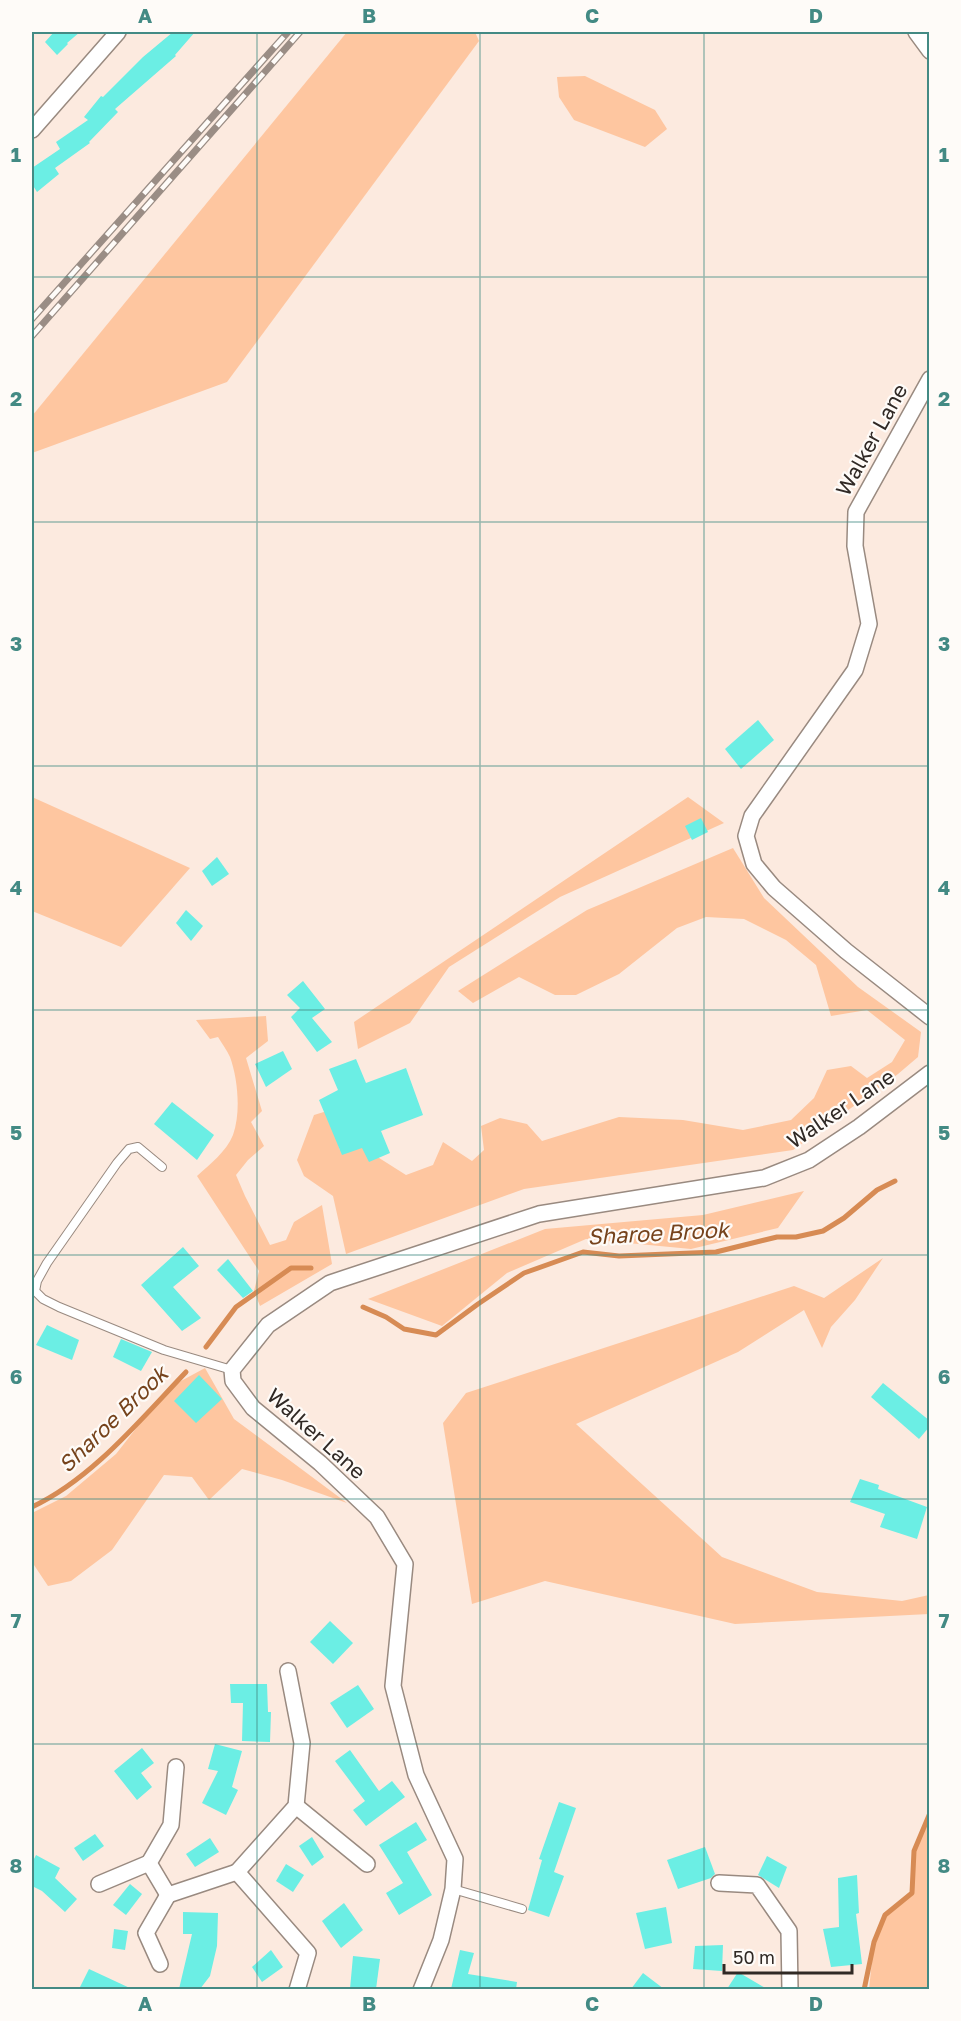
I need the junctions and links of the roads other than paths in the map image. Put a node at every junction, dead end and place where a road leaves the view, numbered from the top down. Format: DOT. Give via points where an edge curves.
graph roads {
  1 [pos="118,32"];
  2 [pos="916,32"];
  3 [pos="930,51"];
  4 [pos="32,130"];
  5 [pos="930,379"];
  6 [pos="930,1017"];
  7 [pos="930,1073"];
  8 [pos="162,1167"];
  9 [pos="232,1370"];
  10 [pos="288,1671"];
  11 [pos="176,1767"];
  12 [pos="296,1806"];
  13 [pos="149,1863"];
  14 [pos="367,1864"];
  15 [pos="237,1872"];
  16 [pos="719,1883"];
  17 [pos="99,1884"];
  18 [pos="453,1889"];
  19 [pos="168,1895"];
  20 [pos="522,1909"];
  21 [pos="160,1964"];
  22 [pos="297,1989"];
  23 [pos="421,1989"];
  24 [pos="790,1989"];
  1 -- 4 [label="street"];
  2 -- 3 [label="street"];
  5 -- 6 [label="street, Walker Lane" via="856,512 855,546 869,624 855,670 752,816 747,836 754,864 774,888"];
  7 -- 9 [label="street, Walker Lane" via="809,1160 764,1178 539,1214 330,1283 268,1325"];
  8 -- 9 [label="lane" via="138,1148 129,1149 46,1263 35,1292 59,1307 164,1350"];
  9 -- 18 [label="street, Walker Lane" via="233,1381 253,1408 320,1462 377,1517 405,1564 393,1686 416,1775 455,1859"];
  10 -- 12 [label="street" via="302,1743"];
  11 -- 13 [label="street" via="171,1825"];
  12 -- 14 [label="street"];
  12 -- 15 [label="street"];
  13 -- 17 [label="street"];
  13 -- 19 [label="street"];
  15 -- 19 [label="street"];
  15 -- 22 [label="street" via="308,1953"];
  16 -- 24 [label="street" via="758,1885 789,1931"];
  18 -- 20 [label="lane"];
  18 -- 23 [label="street, Walker Lane" via="441,1940"];
  19 -- 21 [label="street" via="146,1933"];
}
